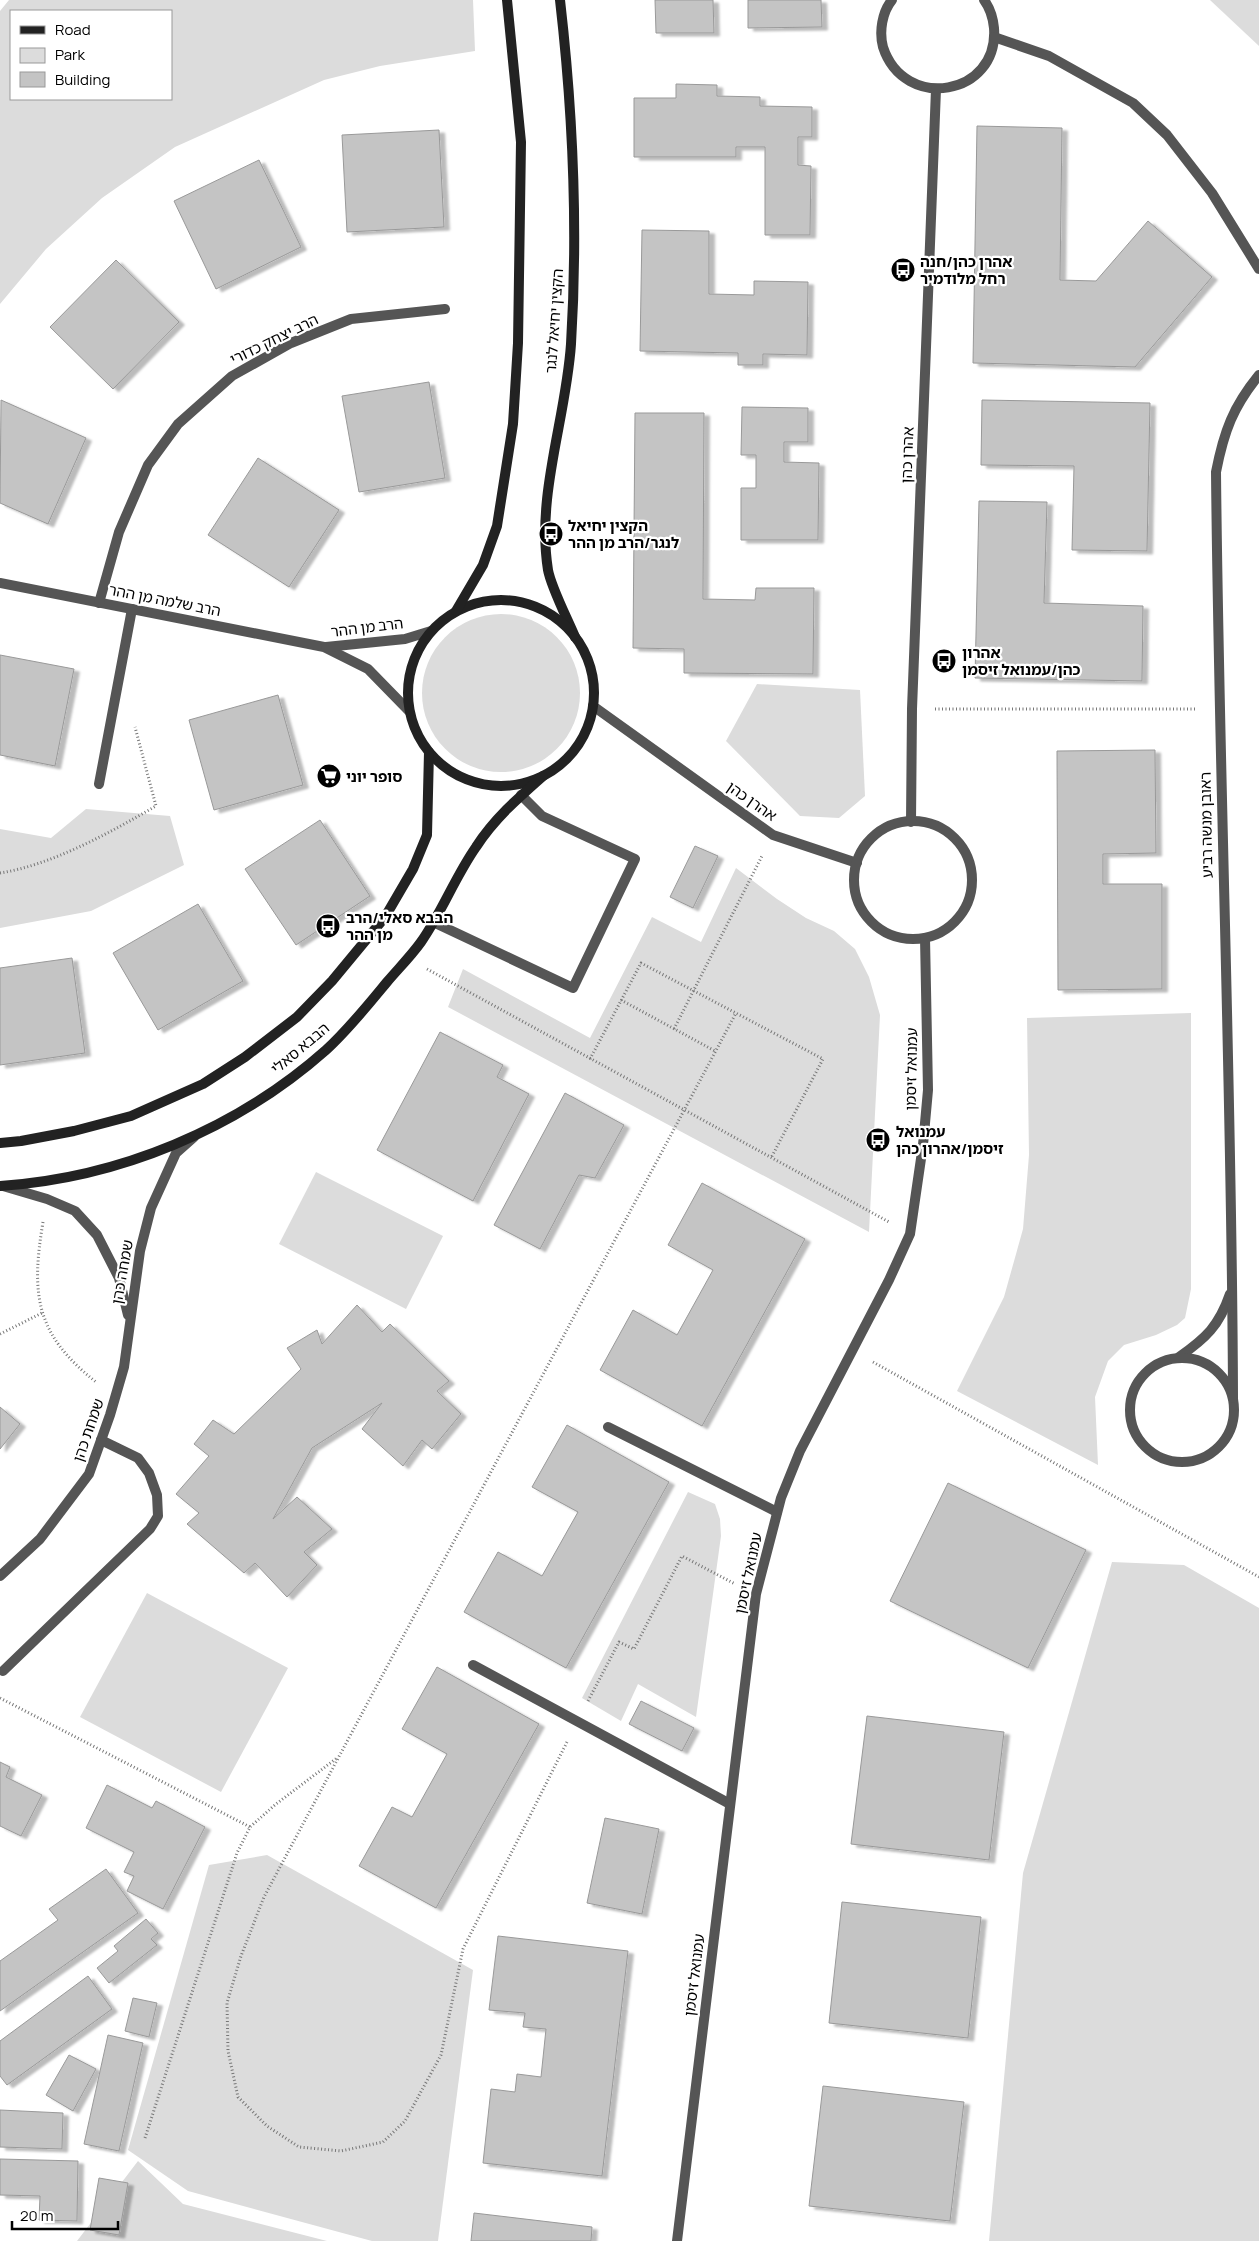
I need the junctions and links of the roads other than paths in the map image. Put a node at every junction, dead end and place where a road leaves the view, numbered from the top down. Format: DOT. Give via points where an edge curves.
graph roads {
  1 [pos="507,0"];
  2 [pos="560,0"];
  3 [pos="892,0"];
  4 [pos="984,0"];
  5 [pos="994,37"];
  6 [pos="936,89"];
  7 [pos="1259,270"];
  8 [pos="445,309"];
  9 [pos="1259,375"];
  10 [pos="0,583"];
  11 [pos="99,602"];
  12 [pos="132,609"];
  13 [pos="456,611"];
  14 [pos="431,631"];
  15 [pos="575,637"];
  16 [pos="324,647"];
  17 [pos="593,706"];
  18 [pos="409,711"];
  19 [pos="429,752"];
  20 [pos="543,776"];
  21 [pos="99,784"];
  22 [pos="521,795"];
  23 [pos="911,822"];
  24 [pos="857,863"];
  25 [pos="433,922"];
  26 [pos="925,938"];
  27 [pos="198,1133"];
  28 [pos="0,1142"];
  29 [pos="1,1186"];
  30 [pos="1233,1286"];
  31 [pos="129,1321"];
  32 [pos="1179,1357"];
  33 [pos="1233,1398"];
  34 [pos="608,1427"];
  35 [pos="101,1440"];
  36 [pos="777,1512"];
  37 [pos="0,1576"];
  38 [pos="473,1665"];
  39 [pos="3,1671"];
  40 [pos="730,1804"];
  41 [pos="677,2241"];
  1 -- 13 [label="street" via="521,142 518,343 513,424 497,526 483,566"];
  2 -- 15 [label="street, הקצין יחיאל לנגר" via="573,140 571,346 545,534 548,572"];
  3 -- 6 [label="street" via="882,20 881,40 888,59 900,75 916,85"];
  4 -- 5 [label="street" via="993,19"];
  5 -- 6 [label="street" via="991,54 982,69 953,87"];
  5 -- 7 [label="street" via="1049,56 1133,103 1168,135 1212,192"];
  6 -- 23 [label="street, אהרן כהן" via="912,709"];
  8 -- 11 [label="street, הרב יצחק כדורי" via="351,319 291,343 232,376 178,424 148,465 118,532"];
  9 -- 30 [label="street, ראובן מנשה רביע" via="1238,403 1222,439 1216,472 1218,709"];
  10 -- 11 [label="street, הרב שלמה מן ההר"];
  11 -- 12 [label="street, הרב שלמה מן ההר"];
  12 -- 16 [label="street, הרב שלמה מן ההר"];
  12 -- 21 [label="street"];
  13 -- 14 [label="street"];
  13 -- 15 [label="street" via="481,602 507,600 533,606 557,618"];
  14 -- 16 [label="street, הרב מן ההר" via="405,639"];
  14 -- 18 [label="street" via="416,656 408,683"];
  15 -- 17 [label="street" via="587,658 594,682"];
  16 -- 18 [label="street, הרב מן ההר" via="368,668"];
  17 -- 20 [label="street" via="585,734 567,759"];
  17 -- 24 [label="street, אהרן כהן" via="773,835"];
  18 -- 19 [label="street"];
  19 -- 20 [label="street" via="453,773 482,784 513,785"];
  19 -- 28 [label="street, הבבא סאלי" via="427,835 413,869 385,917 297,1017 203,1084 131,1116 74,1131"];
  20 -- 22 [label="street, הבבא סאלי"];
  22 -- 25 [label="street, הבבא סאלי" via="499,815 475,848"];
  22 -- 25 [label="street" via="542,816 635,859 573,988"];
  23 -- 24 [label="street" via="893,825 877,834 865,846"];
  23 -- 26 [label="street" via="930,824 948,832 962,846 970,864 973,883 968,902 958,919 943,931"];
  24 -- 26 [label="street" via="854,883 858,902 869,920 886,932 905,939"];
  25 -- 27 [label="street, הבבא סאלי" via="421,942 326,1050 270,1093 224,1122"];
  26 -- 36 [label="street, עמנואל זיסמן" via="928,1090 910,1234 800,1452"];
  27 -- 29 [label="street, הבבא סאלי" via="146,1157 83,1173"];
  27 -- 31 [label="street, שמחה כהן" via="176,1153 151,1208 140,1251"];
  29 -- 31 [label="street, שמחה כהן" via="75,1210 97,1235 118,1278"];
  30 -- 32 [label="street, ראובן מנשה רביע" via="1216,1325 1204,1340"];
  30 -- 33 [label="street, ראובן מנשה רביע"];
  31 -- 35 [label="street, שמחת כהן" via="124,1367"];
  32 -- 33 [label="street" via="1197,1360 1214,1368 1226,1381"];
  32 -- 33 [label="street" via="1161,1361 1146,1371 1135,1386 1130,1403 1131,1421 1139,1440 1152,1453 1168,1460 1187,1462 1199,1460 1215,1451 1227,1437 1234,1420"];
  34 -- 36 [label="street"];
  35 -- 37 [label="street, שמחת כהן" via="89,1474 40,1539"];
  35 -- 39 [label="street" via="138,1458 149,1473 157,1495 158,1516 150,1529"];
  36 -- 40 [label="street, עמנואל זיסמן" via="756,1594"];
  38 -- 40 [label="street"];
  40 -- 41 [label="street, עמנואל זיסמן"];
}
